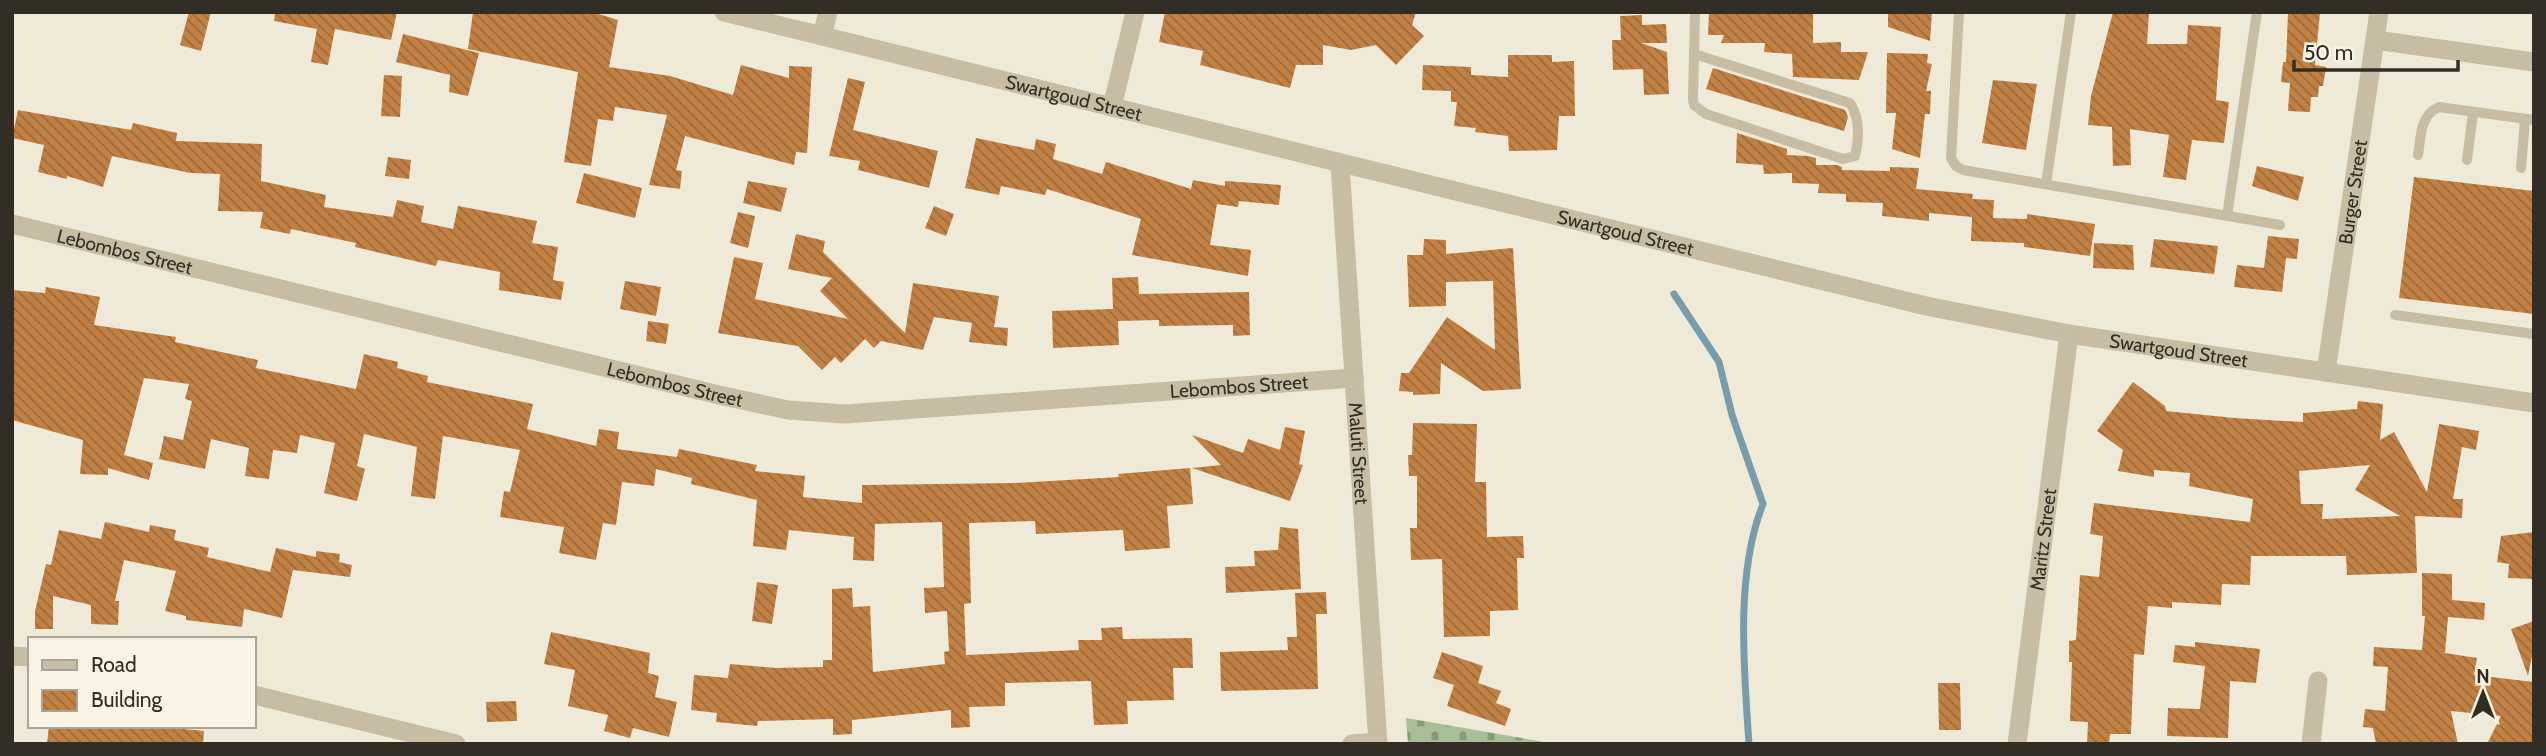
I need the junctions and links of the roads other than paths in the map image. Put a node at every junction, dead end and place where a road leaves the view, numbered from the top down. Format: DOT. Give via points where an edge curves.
graph roads {
  1 [pos="724,12"];
  2 [pos="828,12"];
  3 [pos="1135,12"];
  4 [pos="1695,12"];
  5 [pos="1959,12"];
  6 [pos="2071,12"];
  7 [pos="2257,12"];
  8 [pos="2379,12"];
  9 [pos="822,36"];
  10 [pos="2375,40"];
  11 [pos="1694,54"];
  12 [pos="2534,62"];
  13 [pos="1112,107"];
  14 [pos="2473,113"];
  15 [pos="2529,120"];
  16 [pos="2418,155"];
  17 [pos="2467,160"];
  18 [pos="1340,164"];
  19 [pos="2521,168"];
  20 [pos="2046,184"];
  21 [pos="2227,216"];
  22 [pos="12,224"];
  23 [pos="2280,225"];
  24 [pos="2395,315"];
  25 [pos="2069,334"];
  26 [pos="2534,334"];
  27 [pos="2326,372"];
  28 [pos="1354,378"];
  29 [pos="2534,403"];
  30 [pos="2318,681"];
  31 [pos="256,695"];
  32 [pos="1378,743"];
  33 [pos="456,744"];
  34 [pos="1352,744"];
  35 [pos="2017,744"];
  36 [pos="2311,744"];
  1 -- 9 [label="street, Swartgoud Street"];
  2 -- 9 [label="street"];
  3 -- 13 [label="street"];
  4 -- 11 [label="lane"];
  5 -- 20 [label="lane" via="1951,158 1964,170"];
  6 -- 20 [label="lane"];
  7 -- 21 [label="lane"];
  8 -- 10 [label="street, Burger Street"];
  9 -- 13 [label="street, Swartgoud Street"];
  10 -- 12 [label="street"];
  10 -- 27 [label="street, Burger Street"];
  11 -- 11 [label="lane" via="1693,99 1699,109 1843,159 1855,156 1858,126 1850,103"];
  13 -- 18 [label="street, Swartgoud Street"];
  14 -- 15 [label="lane"];
  14 -- 16 [label="lane" via="2439,107 2429,111"];
  14 -- 17 [label="lane"];
  15 -- 19 [label="lane"];
  18 -- 25 [label="street, Swartgoud Street" via="1800,277"];
  18 -- 28 [label="street, Maluti Street"];
  20 -- 21 [label="lane"];
  21 -- 23 [label="lane"];
  22 -- 28 [label="street, Lebombos Street" via="809,413 889,412"];
  24 -- 26 [label="lane"];
  25 -- 27 [label="street, Swartgoud Street"];
  25 -- 35 [label="street, Maritz Street"];
  27 -- 29 [label="street, Swartgoud Street"];
  28 -- 32 [label="street, Maluti Street"];
  30 -- 36 [label="street"];
  31 -- 33 [label="street"];
  32 -- 34 [label="street"];
}
